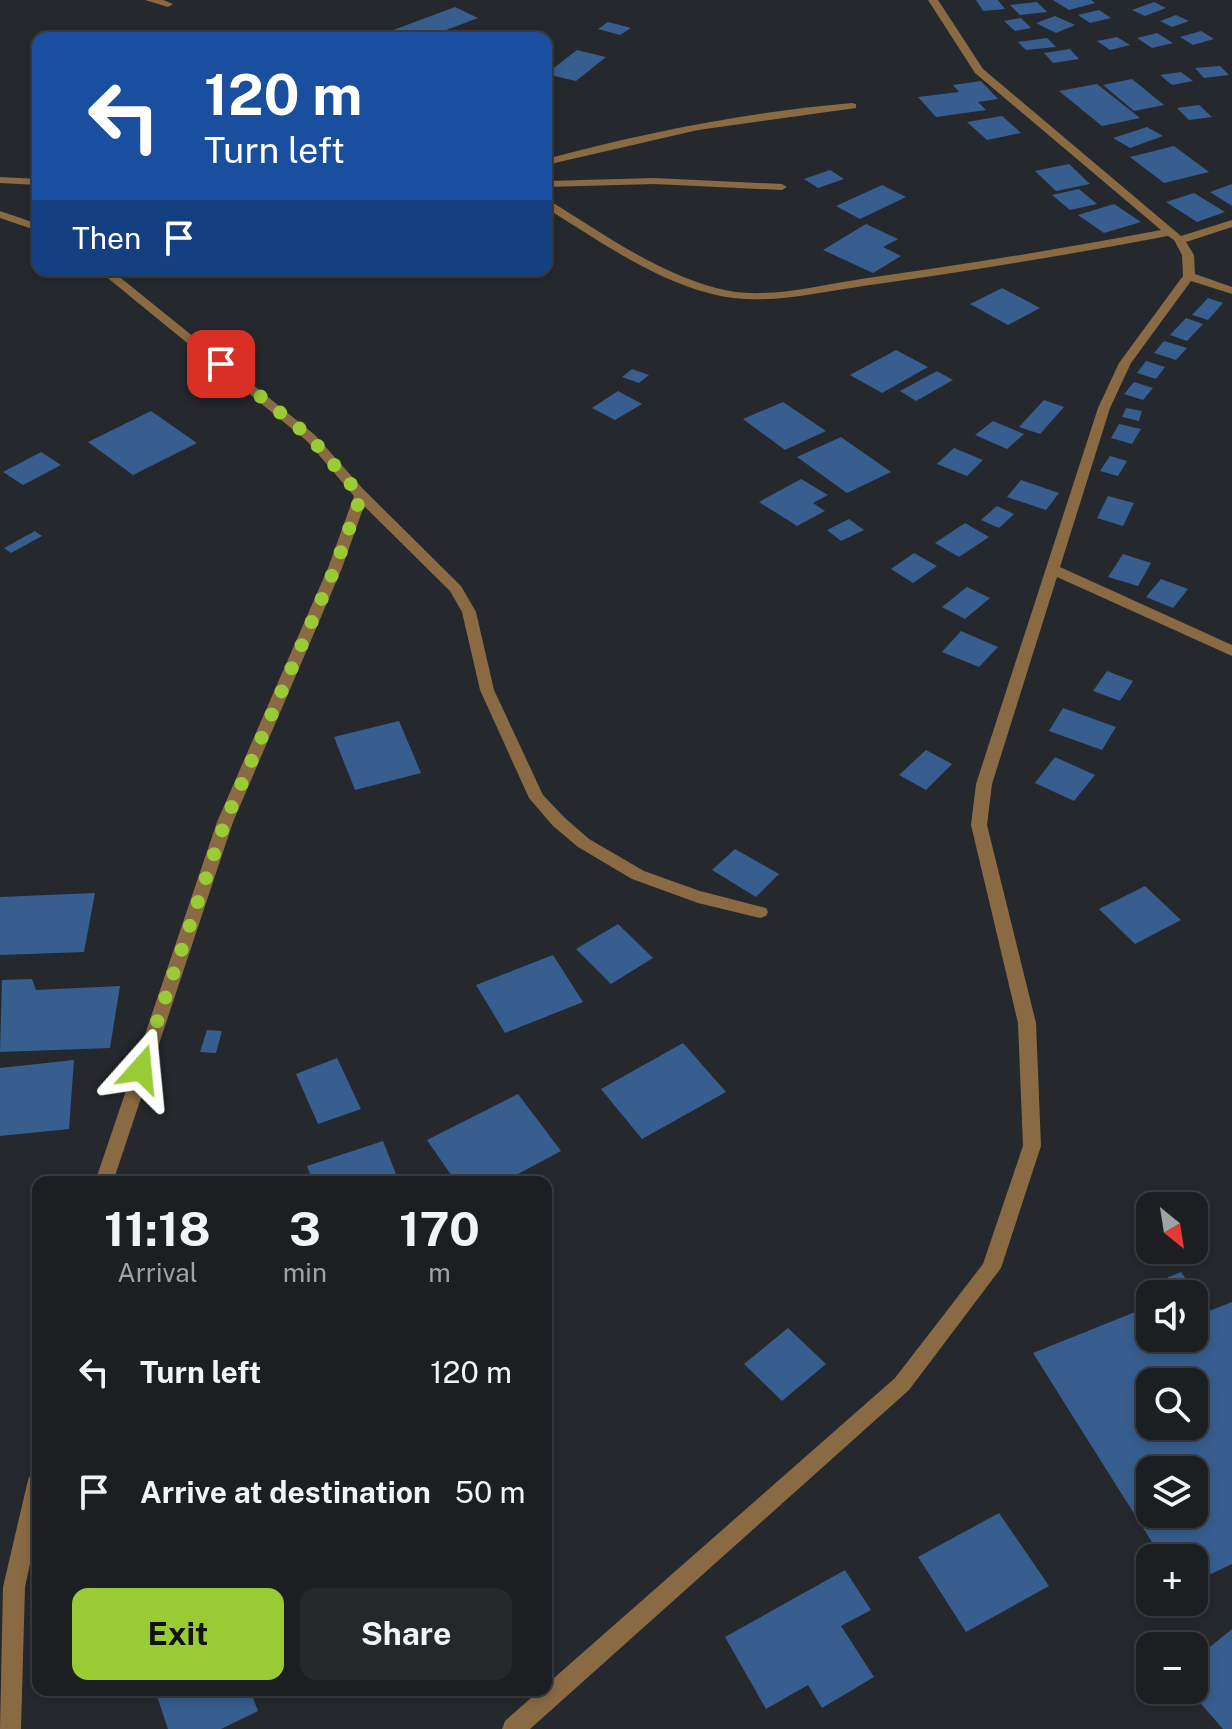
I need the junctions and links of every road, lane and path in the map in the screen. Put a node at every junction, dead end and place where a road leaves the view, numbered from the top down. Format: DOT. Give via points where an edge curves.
graph roads {
  1 [pos="150,0"];
  2 [pos="933,0"];
  3 [pos="168,4"];
  4 [pos="852,106"];
  5 [pos="552,160"];
  6 [pos="0,180"];
  7 [pos="32,182"];
  8 [pos="552,184"];
  9 [pos="782,187"];
  10 [pos="552,207"];
  11 [pos="0,214"];
  12 [pos="1232,223"];
  13 [pos="32,226"];
  14 [pos="1175,236"];
  15 [pos="110,276"];
  16 [pos="1189,276"];
  17 [pos="1232,291"];
  18 [pos="361,496"];
  19 [pos="1052,569"];
  20 [pos="1232,651"];
  21 [pos="760,912"];
  22 [pos="106,1176"];
  23 [pos="32,1507"];
  24 [pos="6,1636"];
  25 [pos="552,1694"];
  26 [pos="550,1696"];
  27 [pos="10,1729"];
  28 [pos="513,1729"];
  1 -- 3 [label="street"];
  2 -- 14 [label="street" via="979,71"];
  4 -- 5 [label="street" via="763,113 680,128"];
  6 -- 7 [label="street"];
  8 -- 9 [label="street" via="654,181"];
  10 -- 14 [label="street" via="694,284 747,294 803,291"];
  11 -- 13 [label="street"];
  12 -- 14 [label="street"];
  14 -- 16 [label="street" via="1188,255"];
  15 -- 18 [label="street" via="268,400 311,438"];
  16 -- 17 [label="street"];
  16 -- 19 [label="street" via="1114,385"];
  18 -- 21 [label="street" via="456,589 469,612 487,690 546,810 611,862 641,878 701,900"];
  18 -- 22 [label="street" via="225,822"];
  19 -- 20 [label="street"];
  19 -- 25 [label="street" via="984,784 979,825 1027,1023 1032,1146 991,1268 902,1384"];
  23 -- 24 [label="street"];
  24 -- 27 [label="street"];
  26 -- 28 [label="street"];
}
